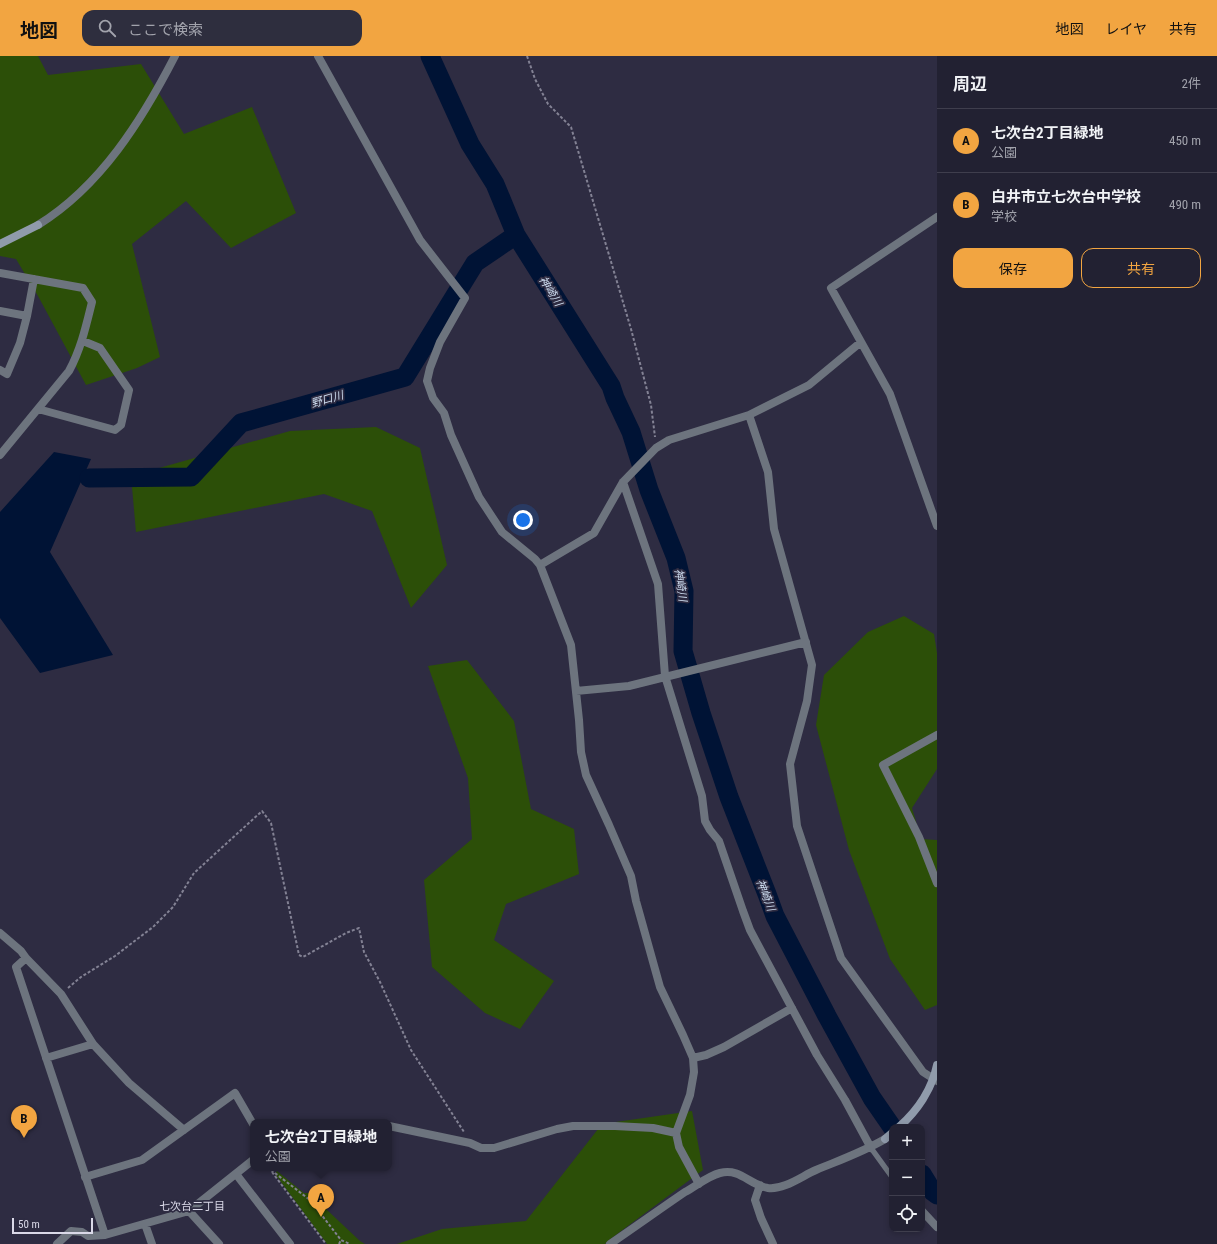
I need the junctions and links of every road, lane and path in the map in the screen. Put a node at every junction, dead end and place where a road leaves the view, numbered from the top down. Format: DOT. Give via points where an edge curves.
graph roads {
  1 [pos="175,56"];
  2 [pos="318,56"];
  3 [pos="527,56"];
  4 [pos="937,217"];
  5 [pos="0,244"];
  6 [pos="0,273"];
  7 [pos="34,279"];
  8 [pos="0,311"];
  9 [pos="27,316"];
  10 [pos="83,340"];
  11 [pos="861,342"];
  12 [pos="0,370"];
  13 [pos="38,409"];
  14 [pos="749,416"];
  15 [pos="656,448"];
  16 [pos="0,455"];
  17 [pos="623,482"];
  18 [pos="937,526"];
  19 [pos="540,565"];
  20 [pos="806,642"];
  21 [pos="665,676"];
  22 [pos="576,691"];
  23 [pos="937,736"];
  24 [pos="937,883"];
  25 [pos="0,933"];
  26 [pos="26,958"];
  27 [pos="61,994"];
  28 [pos="792,1008"];
  29 [pos="93,1044"];
  30 [pos="46,1058"];
  31 [pos="693,1058"];
  32 [pos="937,1065"];
  33 [pos="935,1080"];
  34 [pos="250,1119"];
  35 [pos="902,1124"];
  36 [pos="392,1127"];
  37 [pos="184,1130"];
  38 [pos="676,1133"];
  39 [pos="889,1136"];
  40 [pos="470,1143"];
  41 [pos="870,1148"];
  42 [pos="250,1162"];
  43 [pos="271,1171"];
  44 [pos="273,1171"];
  45 [pos="889,1173"];
  46 [pos="236,1174"];
  47 [pos="86,1177"];
  48 [pos="699,1184"];
  49 [pos="760,1185"];
  50 [pos="189,1211"];
  51 [pos="925,1214"];
  52 [pos="145,1224"];
  53 [pos="937,1227"];
  54 [pos="105,1235"];
  55 [pos="342,1240"];
  56 [pos="57,1244"];
  57 [pos="152,1244"];
  58 [pos="219,1244"];
  59 [pos="290,1244"];
  60 [pos="326,1244"];
  61 [pos="339,1244"];
  62 [pos="350,1244"];
  63 [pos="610,1244"];
  64 [pos="773,1244"];
  1 -- 5 [label="street" via="136,125 88,184 53,216"];
  2 -- 19 [label="street" via="420,240 465,298 440,342 427,381 433,398 444,413 451,435 482,503 502,532"];
  3 -- 15 [label="path" via="548,104 571,127 631,329 651,406"];
  4 -- 11 [label="street" via="831,288"];
  6 -- 7 [label="street"];
  7 -- 9 [label="street"];
  7 -- 10 [label="street" via="83,288 92,302"];
  8 -- 9 [label="street"];
  9 -- 12 [label="street" via="20,343 7,374"];
  10 -- 13 [label="street" via="69,371"];
  10 -- 13 [label="street" via="100,348 129,390 121,425 115,430"];
  11 -- 14 [label="street" via="809,385"];
  11 -- 18 [label="street" via="890,394"];
  13 -- 16 [label="street"];
  14 -- 15 [label="street" via="669,440"];
  14 -- 20 [label="street" via="768,472 774,529"];
  15 -- 17 [label="street"];
  17 -- 19 [label="street" via="594,533"];
  17 -- 21 [label="street" via="658,584"];
  19 -- 22 [label="street" via="571,646"];
  20 -- 21 [label="street"];
  20 -- 33 [label="street" via="812,665 808,701 790,764 798,826 841,958 914,1062"];
  21 -- 22 [label="street" via="629,686"];
  21 -- 28 [label="street" via="702,796 705,821 719,841 750,930"];
  22 -- 31 [label="street" via="581,752 586,775 631,876 660,987"];
  23 -- 24 [label="street" via="883,765 919,837"];
  25 -- 26 [label="street" via="22,951"];
  26 -- 27 [label="street"];
  26 -- 30 [label="street" via="16,967"];
  27 -- 29 [label="street"];
  27 -- 40 [label="path" via="81,977 115,956 152,928 173,907 194,873 262,811 271,823 299,955 303,958 359,928 364,952 411,1050"];
  28 -- 31 [label="street" via="724,1047"];
  28 -- 41 [label="street"];
  29 -- 30 [label="street"];
  29 -- 37 [label="street" via="129,1083"];
  30 -- 47 [label="street"];
  31 -- 38 [label="street" via="694,1072 690,1095"];
  32 -- 33 [label="street"];
  33 -- 35 [label="street"];
  34 -- 37 [label="street" via="235,1093"];
  36 -- 40 [label="street"];
  37 -- 47 [label="street" via="142,1160"];
  38 -- 40 [label="street" via="652,1128 573,1126 494,1148 481,1148"];
  38 -- 48 [label="street" via="679,1147"];
  39 -- 41 [label="street"];
  41 -- 45 [label="lane"];
  41 -- 49 [label="street" via="790,1183 768,1188"];
  42 -- 46 [label="street"];
  43 -- 60 [label="path"];
  44 -- 55 [label="path" via="310,1200"];
  46 -- 50 [label="street"];
  46 -- 59 [label="street"];
  47 -- 54 [label="street"];
  48 -- 49 [label="street" via="730,1171"];
  48 -- 63 [label="street"];
  49 -- 64 [label="street" via="756,1200"];
  50 -- 52 [label="street"];
  50 -- 58 [label="street"];
  51 -- 53 [label="street"];
  52 -- 54 [label="street"];
  52 -- 57 [label="street"];
  54 -- 56 [label="street" via="88,1236 82,1232 71,1231"];
  55 -- 61 [label="path"];
  55 -- 62 [label="path"];
}
